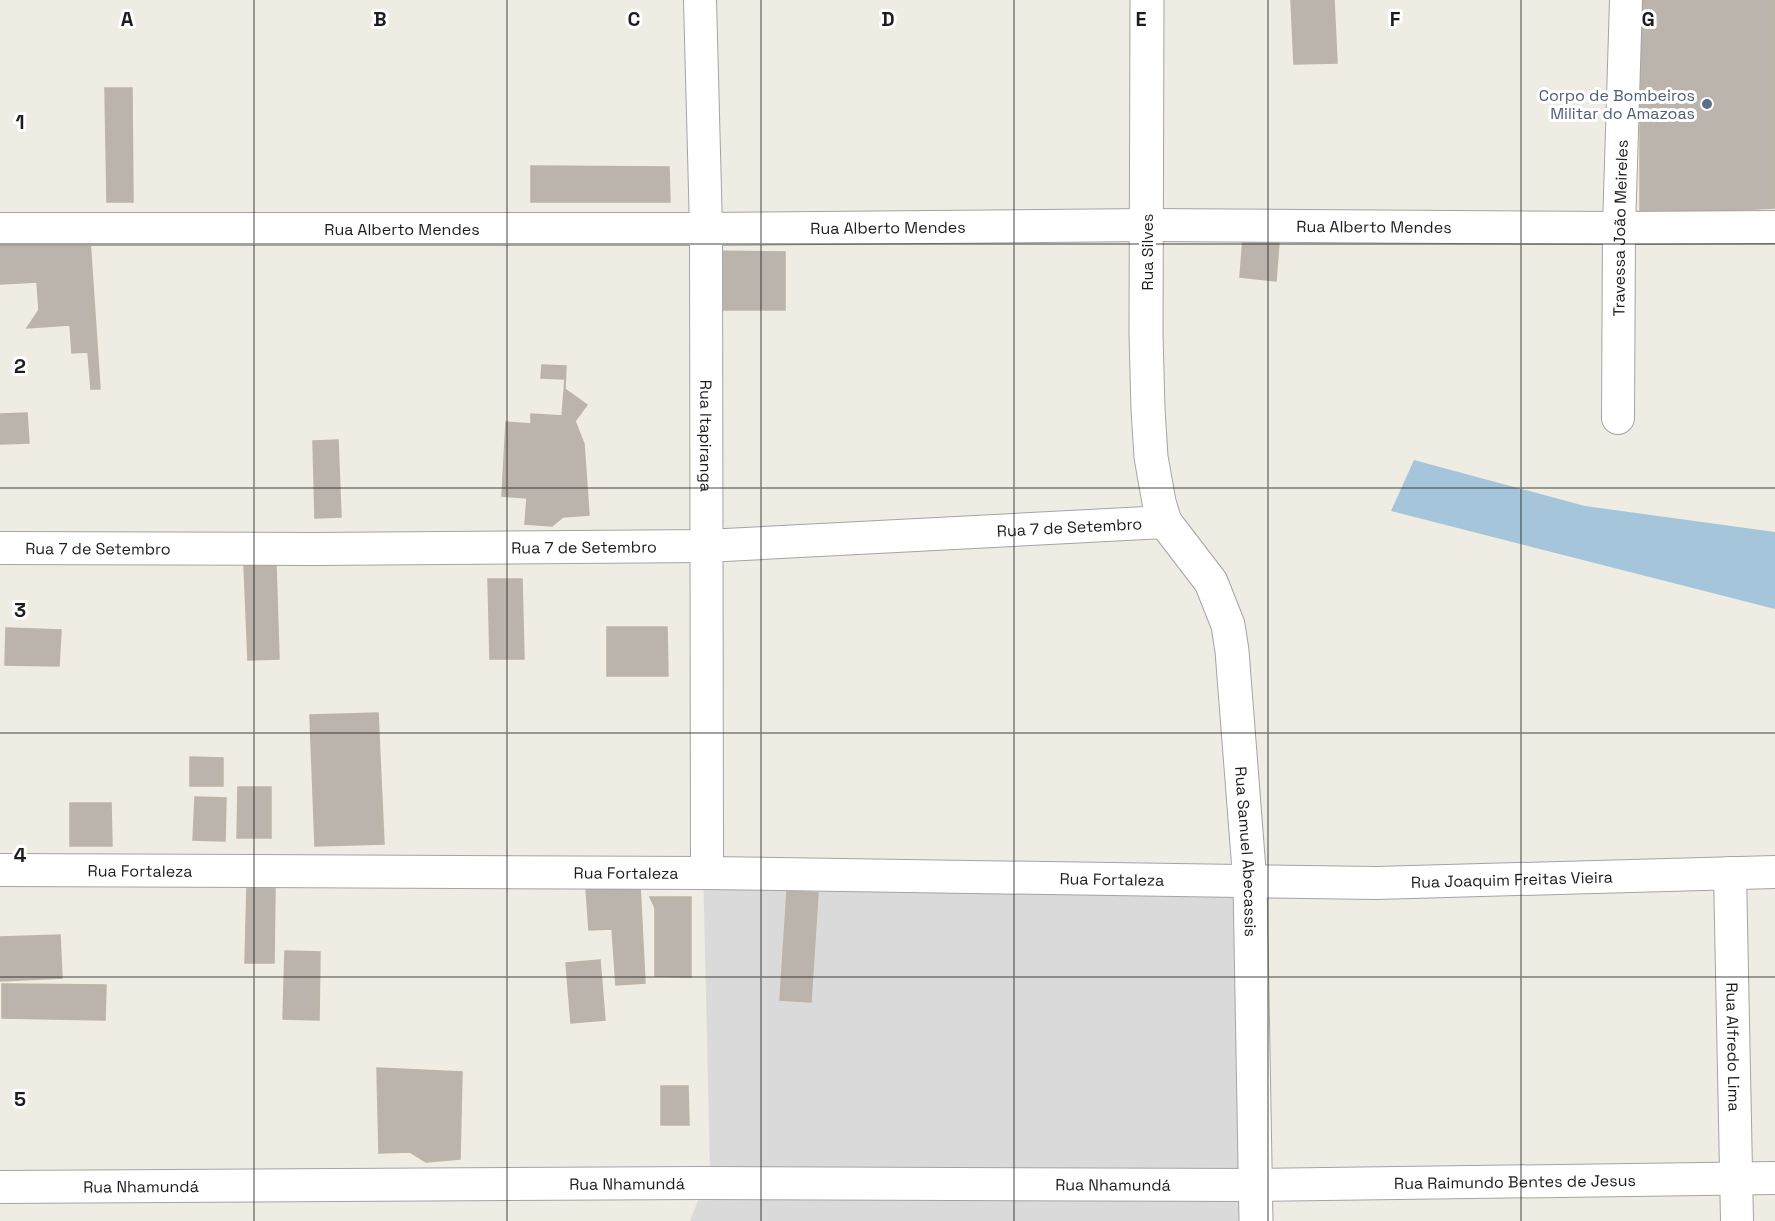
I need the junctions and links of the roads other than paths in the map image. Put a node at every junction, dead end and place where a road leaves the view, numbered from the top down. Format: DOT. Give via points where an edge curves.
graph roads {
  1 [pos="700,0"];
  2 [pos="1147,0"];
  3 [pos="1626,0"];
  4 [pos="1147,225"];
  5 [pos="1775,227"];
  6 [pos="1619,228"];
  7 [pos="0,229"];
  8 [pos="705,229"];
  9 [pos="1618,418"];
  10 [pos="1162,512"];
  11 [pos="706,546"];
  12 [pos="0,548"];
  13 [pos="0,870"];
  14 [pos="1775,872"];
  15 [pos="707,873"];
  16 [pos="1730,873"];
  17 [pos="1250,882"];
  18 [pos="1775,1178"];
  19 [pos="1736,1179"];
  20 [pos="1255,1185"];
  21 [pos="0,1186"];
  22 [pos="1256,1221"];
  23 [pos="1737,1221"];
  1 -- 8 [label="street, Rua Itapiranga"];
  2 -- 4 [label="street, Rua Silves"];
  3 -- 6 [label="street, Travessa João Meireles"];
  4 -- 6 [label="street, Rua Alberto Mendes"];
  4 -- 8 [label="street, Rua Alberto Mendes"];
  4 -- 10 [label="street, Rua Silves" via="1148,418"];
  5 -- 6 [label="street, Rua Alberto Mendes"];
  6 -- 9 [label="street, Travessa João Meireles"];
  7 -- 8 [label="street, Rua Alberto Mendes"];
  8 -- 11 [label="street, Rua Itapiranga"];
  10 -- 11 [label="street, Rua 7 de Setembro"];
  10 -- 17 [label="street, Rua Samuel Abecassis" via="1211,582 1228,625"];
  11 -- 12 [label="street, Rua 7 de Setembro"];
  11 -- 15 [label="street, Rua Itapiranga"];
  13 -- 15 [label="street, Rua Fortaleza"];
  14 -- 16 [label="street, Rua Joaquim Freitas Vieira"];
  15 -- 17 [label="street, Rua Fortaleza"];
  16 -- 17 [label="street, Rua Joaquim Freitas Vieira" via="1376,883"];
  16 -- 19 [label="street, Rua Alfredo Lima"];
  17 -- 20 [label="street, Rua Samuel Abecassis"];
  18 -- 19 [label="street, Rua Raimundo Bentes de Jesus"];
  19 -- 20 [label="street, Rua Raimundo Bentes de Jesus"];
  19 -- 23 [label="street, Rua Alfredo Lima"];
  20 -- 21 [label="street, Rua Nhamundá"];
  20 -- 22 [label="street, Rua Samuel Abecassis"];
}
